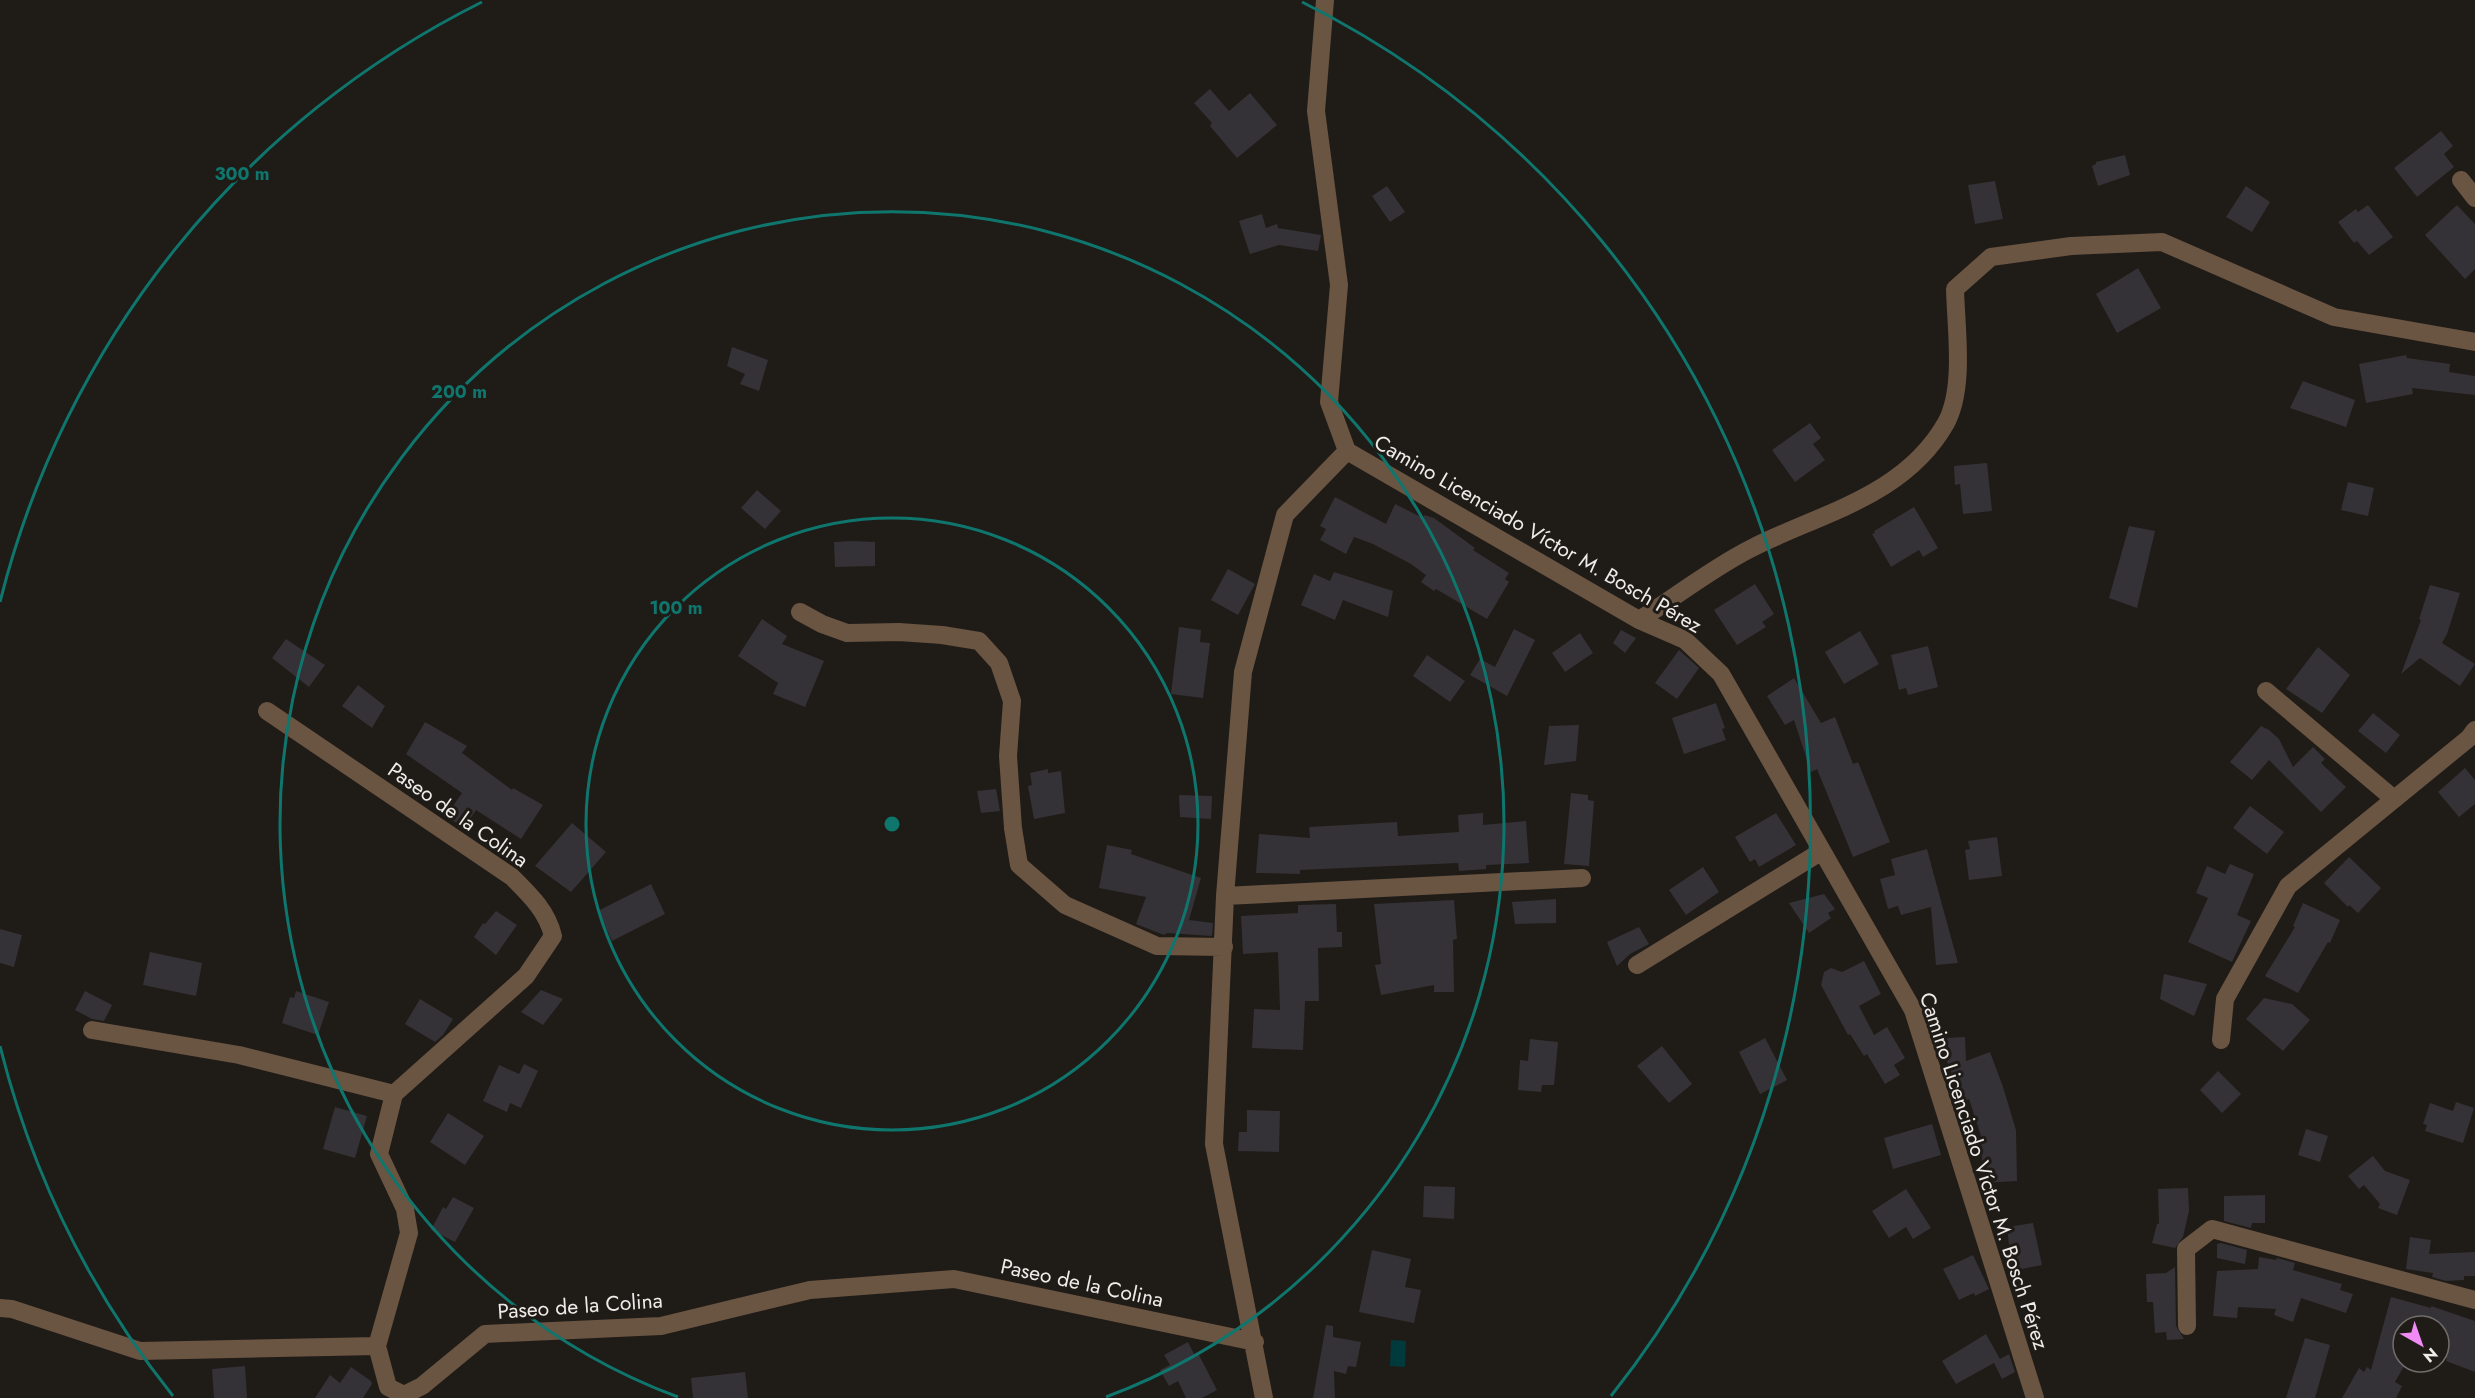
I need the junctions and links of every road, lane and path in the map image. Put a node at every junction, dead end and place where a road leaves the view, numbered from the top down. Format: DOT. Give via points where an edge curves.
graph roads {
  1 [pos="1324,0"];
  2 [pos="2461,180"];
  3 [pos="2475,198"];
  4 [pos="2475,342"];
  5 [pos="1347,451"];
  6 [pos="800,612"];
  7 [pos="1639,620"];
  8 [pos="2266,691"];
  9 [pos="267,711"];
  10 [pos="2475,730"];
  11 [pos="2394,799"];
  12 [pos="1822,851"];
  13 [pos="1582,878"];
  14 [pos="1225,896"];
  15 [pos="1224,947"];
  16 [pos="1636,964"];
  17 [pos="92,1030"];
  18 [pos="2221,1040"];
  19 [pos="394,1094"];
  20 [pos="2475,1300"];
  21 [pos="0,1308"];
  22 [pos="2187,1326"];
  23 [pos="1255,1342"];
  24 [pos="377,1346"];
  25 [pos="1264,1398"];
  26 [pos="2035,1398"];
  1 -- 5 [label="street, Camino Licenciado Víctor M. Bosch Pérez" via="1316,111 1339,285 1329,402"];
  2 -- 3 [label="street"];
  4 -- 7 [label="street" via="2334,317 2162,243 2071,246 1991,258 1955,289 1958,384 1946,422 1924,453 1899,478 1876,492 1749,549"];
  5 -- 7 [label="street, Camino Licenciado Víctor M. Bosch Pérez"];
  5 -- 14 [label="street" via="1285,515 1243,672"];
  6 -- 15 [label="street" via="847,633 899,632 979,641 999,663 1012,701 1008,756 1012,828 1019,865 1065,905 1157,946"];
  7 -- 12 [label="street, Camino Licenciado Víctor M. Bosch Pérez" via="1685,640 1721,674"];
  8 -- 11 [label="street"];
  9 -- 19 [label="street, Paseo de la Colina" via="512,877 534,899 549,922 553,936 526,976"];
  10 -- 11 [label="street"];
  11 -- 18 [label="street" via="2288,886 2225,999"];
  12 -- 16 [label="street"];
  12 -- 26 [label="street, Camino Licenciado Víctor M. Bosch Pérez" via="1913,1010"];
  13 -- 14 [label="street"];
  14 -- 15 [label="street"];
  15 -- 23 [label="street" via="1214,1144"];
  17 -- 19 [label="street" via="239,1055"];
  19 -- 24 [label="street" via="379,1154 405,1209 410,1233"];
  20 -- 22 [label="street" via="2212,1229 2186,1249"];
  21 -- 24 [label="street" via="140,1351"];
  23 -- 24 [label="street, Paseo de la Colina" via="954,1280 810,1290 661,1326 485,1334 422,1386 404,1395 388,1387"];
  23 -- 25 [label="street"];
}
